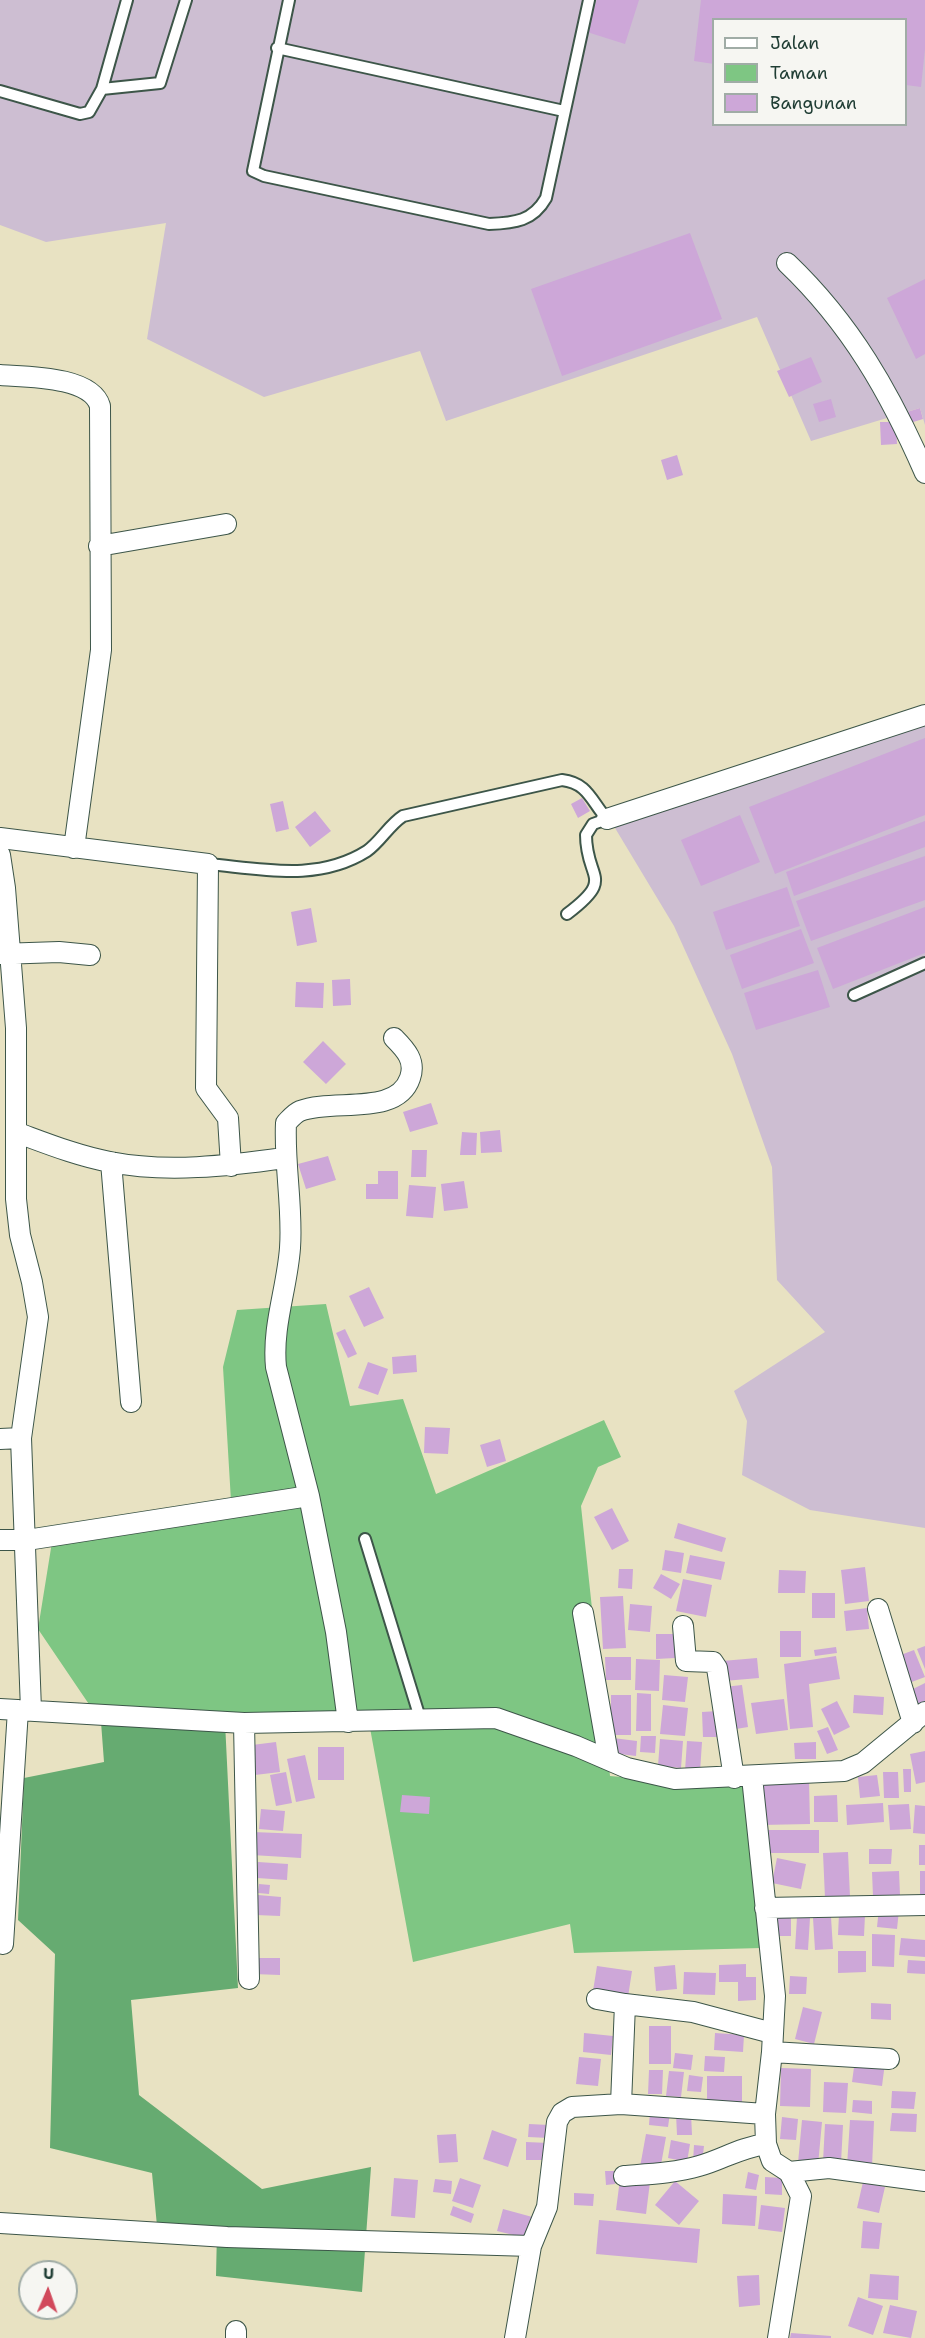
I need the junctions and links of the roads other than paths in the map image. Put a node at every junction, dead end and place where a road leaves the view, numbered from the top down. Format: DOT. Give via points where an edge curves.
graph roads {
  1 [pos="127,0"];
  2 [pos="186,0"];
  3 [pos="289,0"];
  4 [pos="589,0"];
  5 [pos="278,48"];
  6 [pos="102,89"];
  7 [pos="0,91"];
  8 [pos="564,111"];
  9 [pos="787,262"];
  10 [pos="0,375"];
  11 [pos="925,473"];
  12 [pos="226,524"];
  13 [pos="99,546"];
  14 [pos="925,715"];
  15 [pos="607,819"];
  16 [pos="0,838"];
  17 [pos="74,848"];
  18 [pos="0,855"];
  19 [pos="208,864"];
  20 [pos="567,914"];
  21 [pos="5,953"];
  22 [pos="90,956"];
  23 [pos="925,963"];
  24 [pos="854,995"];
  25 [pos="8,1030"];
  26 [pos="394,1038"];
  27 [pos="18,1133"];
  28 [pos="285,1158"];
  29 [pos="111,1162"];
  30 [pos="231,1166"];
  31 [pos="130,1402"];
  32 [pos="21,1438"];
  33 [pos="0,1439"];
  34 [pos="309,1496"];
  35 [pos="27,1539"];
  36 [pos="365,1539"];
  37 [pos="0,1540"];
  38 [pos="878,1609"];
  39 [pos="583,1613"];
  40 [pos="683,1626"];
  41 [pos="16,1710"];
  42 [pos="420,1718"];
  43 [pos="919,1718"];
  44 [pos="348,1722"];
  45 [pos="244,1723"];
  46 [pos="609,1760"];
  47 [pos="743,1777"];
  48 [pos="925,1905"];
  49 [pos="765,1908"];
  50 [pos="3,1944"];
  51 [pos="249,1979"];
  52 [pos="597,1999"];
  53 [pos="625,2004"];
  54 [pos="772,2043"];
  55 [pos="889,2059"];
  56 [pos="621,2104"];
  57 [pos="765,2114"];
  58 [pos="766,2144"];
  59 [pos="789,2172"];
  60 [pos="624,2176"];
  61 [pos="925,2181"];
  62 [pos="0,2223"];
  63 [pos="531,2246"];
  64 [pos="515,2338"];
  65 [pos="778,2338"];
  1 -- 6 [label="lane"];
  2 -- 6 [label="lane" via="160,83"];
  3 -- 5 [label="lane"];
  4 -- 8 [label="lane"];
  5 -- 8 [label="lane"];
  5 -- 8 [label="lane" via="252,167 264,176 489,224 521,220 538,211 546,198"];
  6 -- 7 [label="lane" via="93,108 80,114"];
  9 -- 11 [label="street" via="835,312 863,353"];
  10 -- 13 [label="street" via="76,384 97,397"];
  12 -- 13 [label="street"];
  13 -- 17 [label="street" via="101,650"];
  14 -- 15 [label="street"];
  15 -- 19 [label="lane" via="582,785 562,780 403,816 367,851 318,871"];
  15 -- 20 [label="lane" via="593,824 585,835 595,870 594,887 589,897"];
  16 -- 17 [label="street"];
  17 -- 19 [label="street"];
  18 -- 21 [label="street"];
  19 -- 30 [label="street" via="206,1088 228,1118"];
  21 -- 22 [label="street" via="59,951"];
  21 -- 25 [label="street"];
  23 -- 24 [label="lane"];
  25 -- 27 [label="street"];
  26 -- 28 [label="street" via="412,1060 413,1071 399,1096 386,1102 299,1111 286,1123"];
  27 -- 29 [label="street"];
  27 -- 32 [label="street" via="18,1217 38,1317"];
  28 -- 30 [label="street"];
  28 -- 34 [label="street" via="291,1236 274,1346"];
  29 -- 30 [label="street"];
  29 -- 31 [label="street"];
  32 -- 33 [label="street"];
  32 -- 35 [label="street"];
  34 -- 35 [label="street"];
  34 -- 44 [label="street" via="336,1632"];
  35 -- 37 [label="street"];
  35 -- 41 [label="street"];
  36 -- 42 [label="lane"];
  38 -- 43 [label="street"];
  39 -- 46 [label="street"];
  40 -- 47 [label="street" via="686,1661 713,1662 717,1668"];
  41 -- 45 [label="street"];
  41 -- 50 [label="street"];
  42 -- 44 [label="street"];
  42 -- 46 [label="street" via="496,1718"];
  43 -- 47 [label="street" via="853,1768"];
  44 -- 45 [label="street"];
  45 -- 51 [label="street"];
  46 -- 47 [label="street" via="675,1779"];
  47 -- 49 [label="street"];
  48 -- 49 [label="street"];
  49 -- 54 [label="street" via="775,1996"];
  52 -- 53 [label="street"];
  53 -- 54 [label="street" via="670,2007"];
  53 -- 56 [label="street"];
  54 -- 55 [label="street"];
  54 -- 57 [label="street"];
  56 -- 57 [label="street"];
  56 -- 63 [label="street" via="572,2107 562,2113 557,2122 547,2207"];
  57 -- 58 [label="street"];
  58 -- 59 [label="street" via="772,2160"];
  58 -- 60 [label="street" via="742,2148 699,2166"];
  59 -- 61 [label="street" via="829,2168"];
  59 -- 65 [label="street" via="801,2196"];
  62 -- 63 [label="street" via="227,2237"];
  63 -- 64 [label="street"];
}
